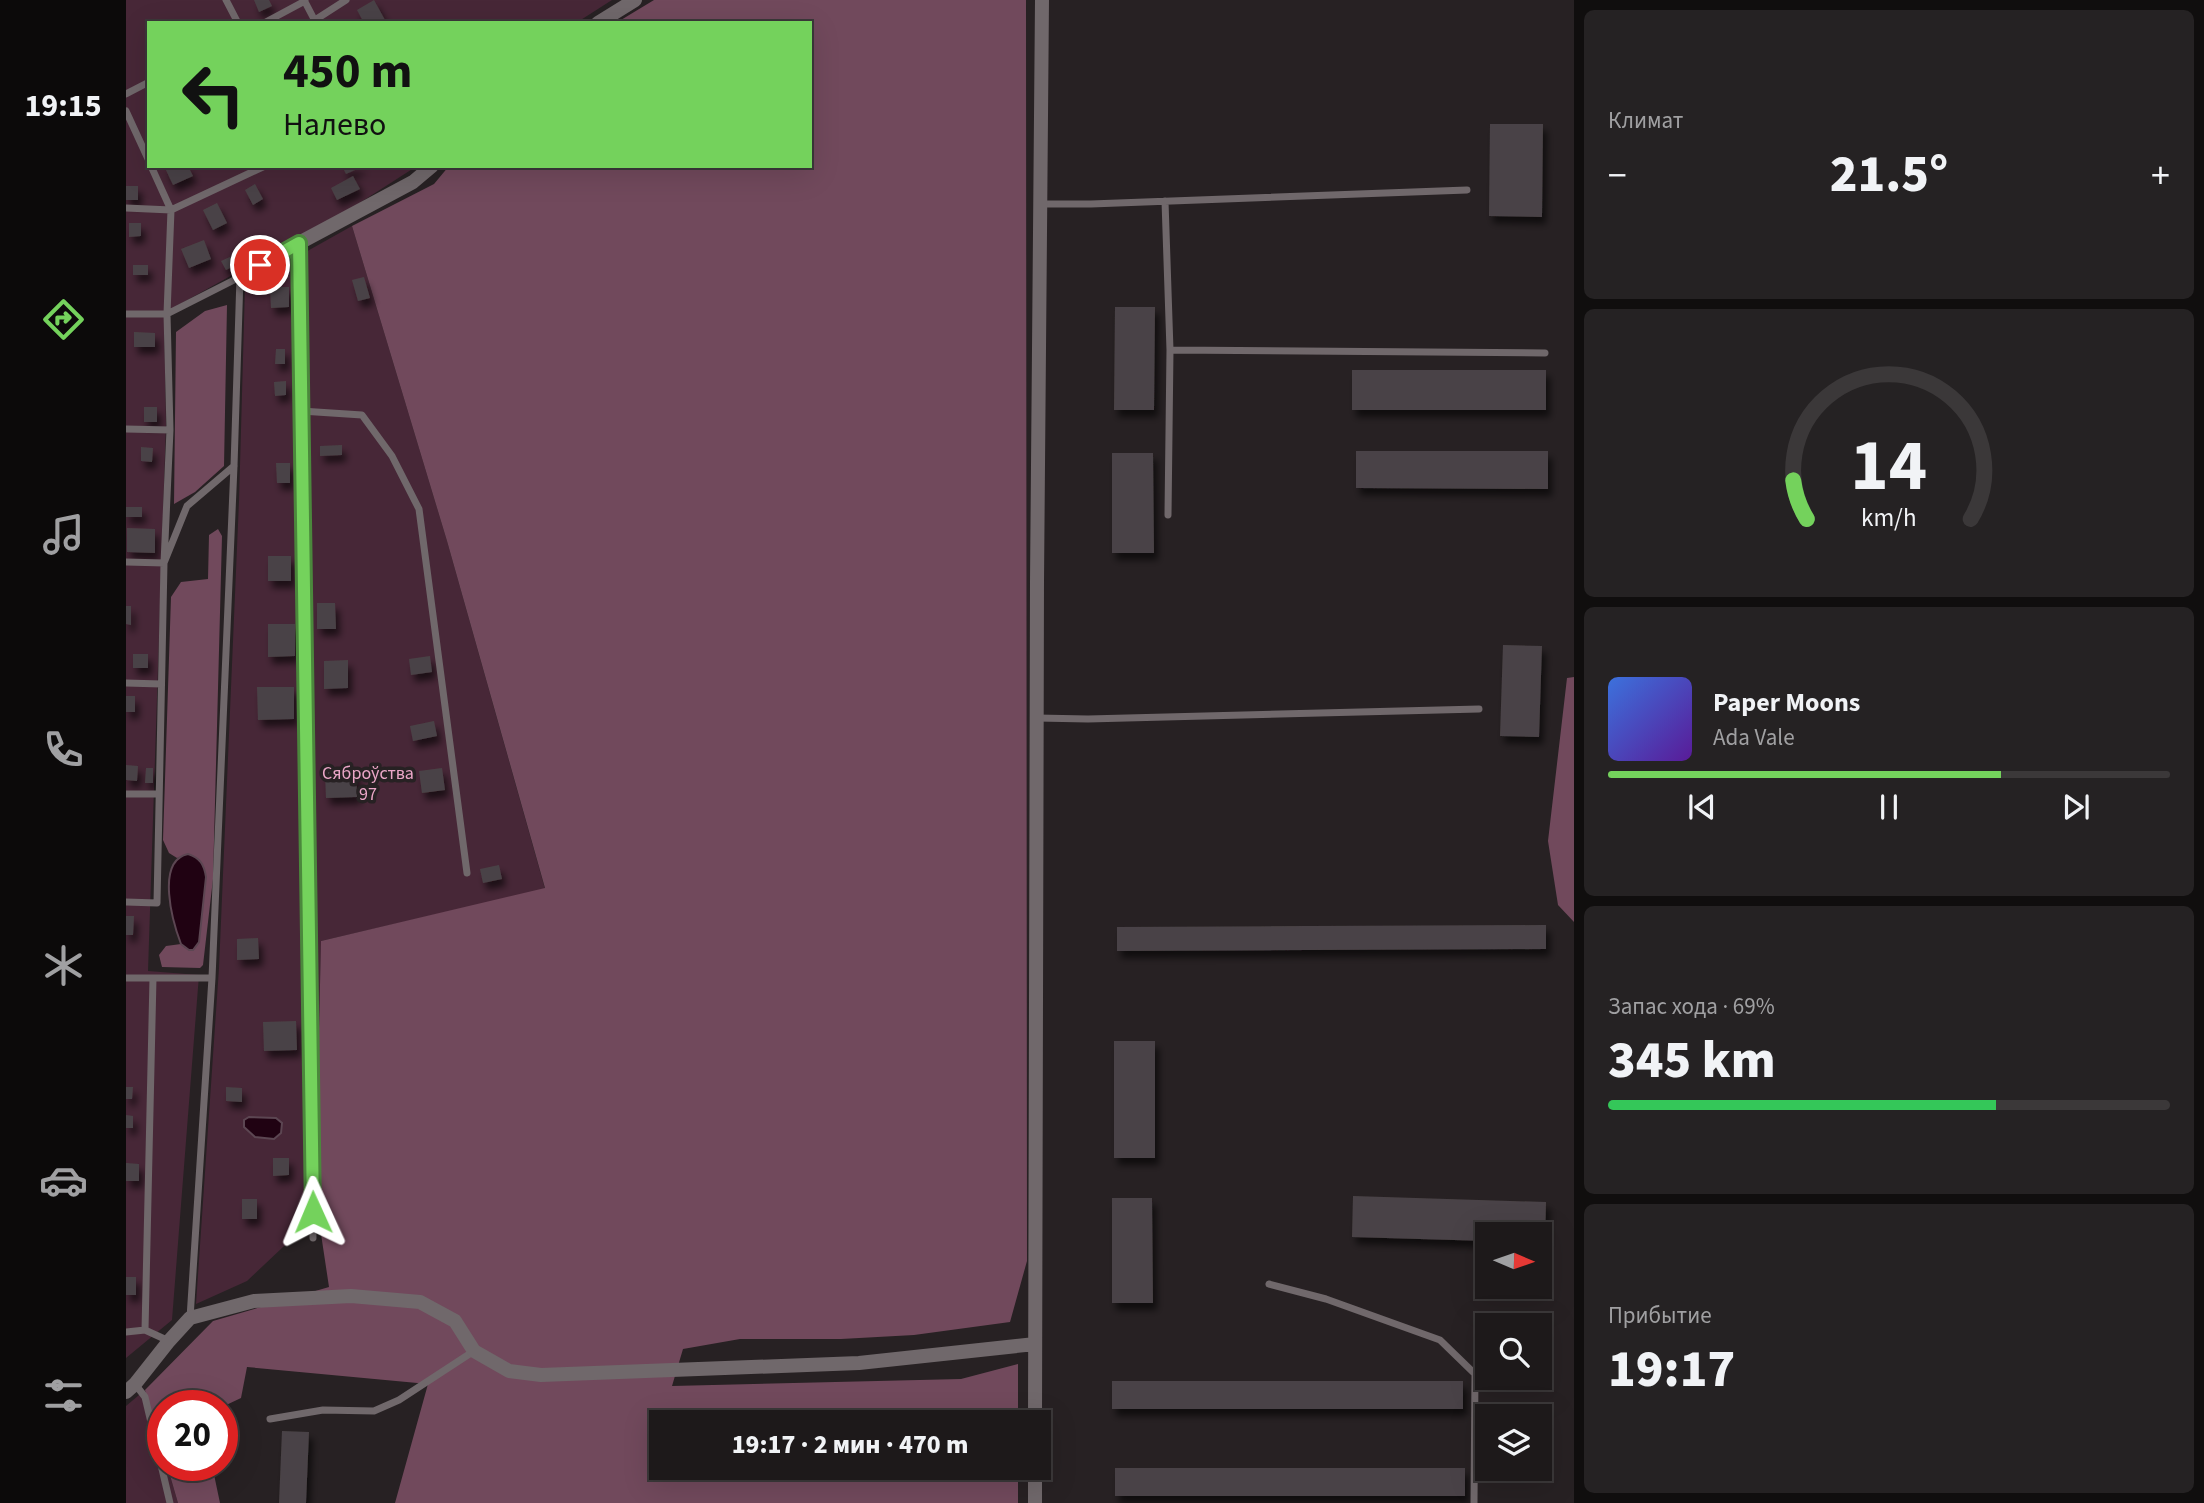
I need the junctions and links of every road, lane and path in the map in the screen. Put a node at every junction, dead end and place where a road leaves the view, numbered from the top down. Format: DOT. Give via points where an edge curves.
graph roads {
  1 [pos="226,0"];
  2 [pos="346,0"];
  3 [pos="635,0"];
  4 [pos="1042,0"];
  5 [pos="304,1"];
  6 [pos="237,21"];
  7 [pos="268,21"];
  8 [pos="315,21"];
  9 [pos="601,21"];
  10 [pos="147,83"];
  11 [pos="126,94"];
  12 [pos="126,111"];
  13 [pos="147,157"];
  14 [pos="152,168"];
  15 [pos="261,168"];
  16 [pos="430,168"];
  17 [pos="1467,190"];
  18 [pos="1165,201"];
  19 [pos="1040,204"];
  20 [pos="126,208"];
  21 [pos="171,210"];
  22 [pos="299,243"];
  23 [pos="240,277"];
  24 [pos="126,314"];
  25 [pos="167,314"];
  26 [pos="1170,349"];
  27 [pos="1545,353"];
  28 [pos="301,411"];
  29 [pos="126,429"];
  30 [pos="170,430"];
  31 [pos="234,466"];
  32 [pos="1168,515"];
  33 [pos="126,562"];
  34 [pos="164,563"];
  35 [pos="126,682"];
  36 [pos="162,684"];
  37 [pos="1479,709"];
  38 [pos="1037,718"];
  39 [pos="126,794"];
  40 [pos="159,794"];
  41 [pos="467,873"];
  42 [pos="126,902"];
  43 [pos="126,978"];
  44 [pos="153,978"];
  45 [pos="212,978"];
  46 [pos="313,1238"];
  47 [pos="1269,1284"];
  48 [pos="190,1318"];
  49 [pos="145,1330"];
  50 [pos="126,1332"];
  51 [pos="169,1341"];
  52 [pos="1035,1344"];
  53 [pos="474,1351"];
  54 [pos="131,1388"];
  55 [pos="1035,1410"];
  56 [pos="270,1419"];
  57 [pos="1035,1480"];
  58 [pos="170,1503"];
  59 [pos="1035,1503"];
  60 [pos="1474,1503"];
  1 -- 6 [label="lane"];
  2 -- 8 [label="lane"];
  3 -- 9 [label="street"];
  4 -- 19 [label="street"];
  5 -- 7 [label="lane"];
  5 -- 8 [label="lane"];
  10 -- 11 [label="lane"];
  12 -- 13 [label="lane"];
  14 -- 21 [label="lane"];
  15 -- 21 [label="lane"];
  16 -- 22 [label="street" via="413,182"];
  17 -- 18 [label="lane"];
  18 -- 19 [label="lane"];
  18 -- 26 [label="lane"];
  19 -- 38 [label="street"];
  20 -- 21 [label="lane"];
  21 -- 25 [label="lane"];
  22 -- 23 [label="street"];
  22 -- 28 [label="lane"];
  23 -- 25 [label="lane"];
  23 -- 31 [label="lane"];
  24 -- 25 [label="lane"];
  25 -- 30 [label="lane"];
  26 -- 27 [label="lane"];
  26 -- 32 [label="lane"];
  28 -- 41 [label="lane" via="362,415 392,456 419,509"];
  28 -- 46 [label="lane"];
  29 -- 30 [label="lane"];
  30 -- 34 [label="lane"];
  31 -- 34 [label="lane" via="187,506"];
  31 -- 45 [label="lane"];
  33 -- 34 [label="lane"];
  34 -- 36 [label="lane"];
  35 -- 36 [label="lane"];
  36 -- 40 [label="lane"];
  37 -- 38 [label="lane"];
  38 -- 52 [label="street"];
  39 -- 40 [label="lane"];
  40 -- 42 [label="lane" via="157,903"];
  43 -- 44 [label="lane"];
  44 -- 45 [label="lane"];
  44 -- 49 [label="lane"];
  45 -- 48 [label="lane"];
  47 -- 60 [label="lane" via="1440,1340 1475,1374"];
  48 -- 51 [label="street"];
  48 -- 53 [label="street" via="254,1301 351,1296 420,1302 454,1321"];
  49 -- 50 [label="lane"];
  49 -- 51 [label="lane"];
  51 -- 54 [label="street"];
  52 -- 53 [label="street" via="859,1363 541,1375 509,1371"];
  52 -- 55 [label="street"];
  53 -- 56 [label="lane" via="399,1400 373,1411 323,1410"];
  54 -- 58 [label="lane" via="145,1397"];
  57 -- 59 [label="street"];
}
